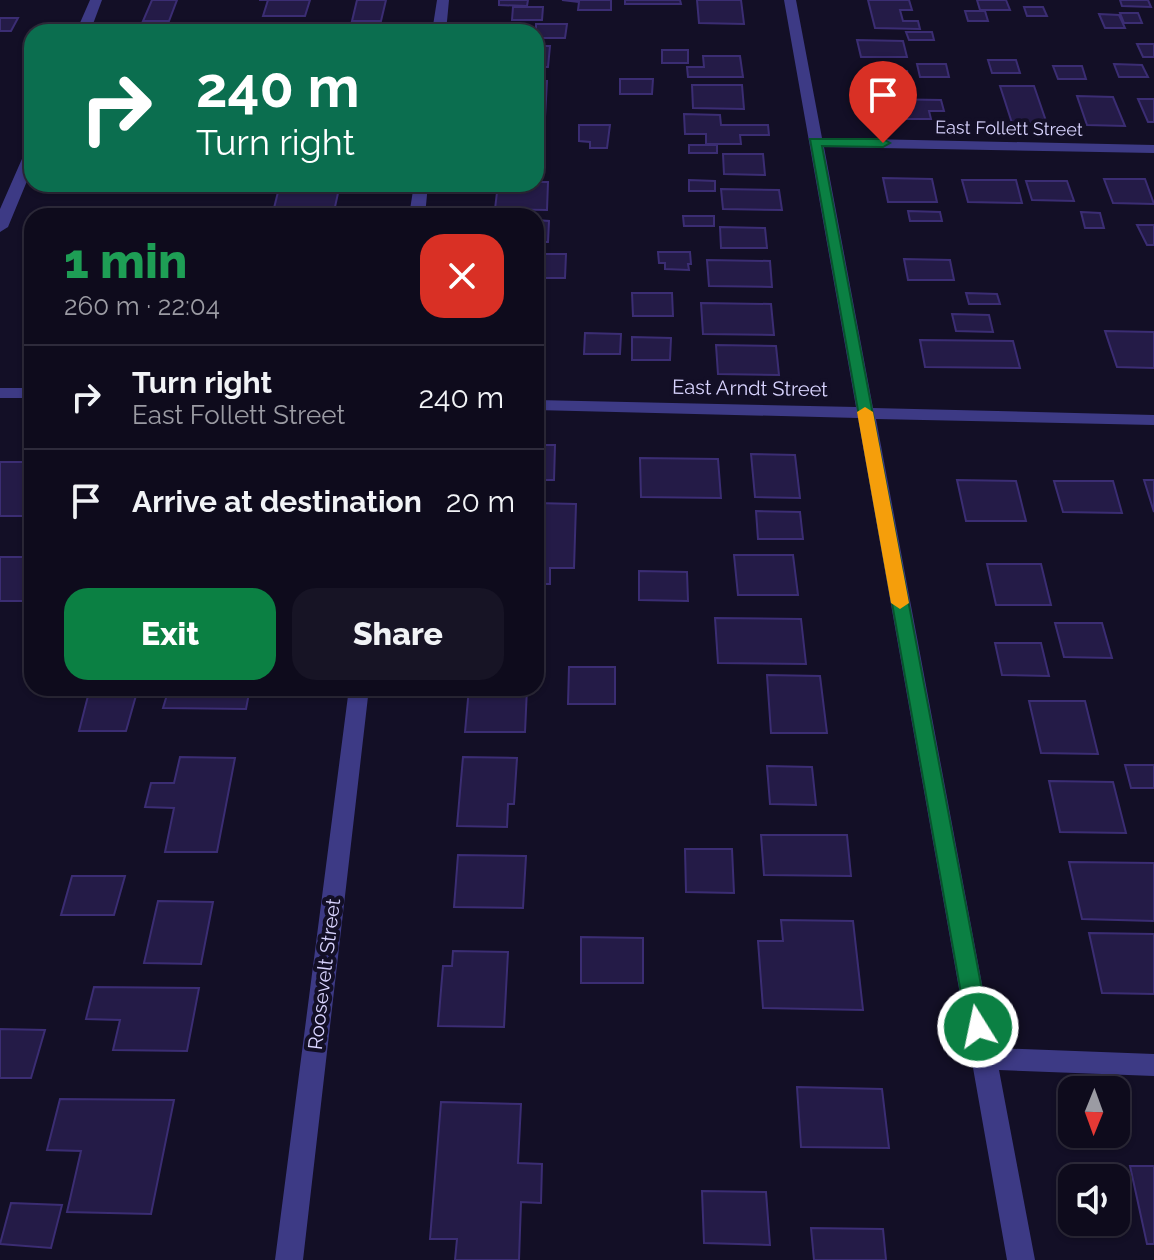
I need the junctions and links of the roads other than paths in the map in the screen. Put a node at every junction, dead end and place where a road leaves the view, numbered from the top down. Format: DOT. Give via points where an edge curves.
graph roads {
  1 [pos="96,0"];
  2 [pos="443,0"];
  3 [pos="790,0"];
  4 [pos="86,24"];
  5 [pos="440,24"];
  6 [pos="815,142"];
  7 [pos="1154,149"];
  8 [pos="24,171"];
  9 [pos="0,227"];
  10 [pos="0,393"];
  11 [pos="24,393"];
  12 [pos="544,405"];
  13 [pos="865,412"];
  14 [pos="1154,420"];
  15 [pos="358,696"];
  16 [pos="984,1058"];
  17 [pos="1154,1065"];
  18 [pos="289,1260"];
  19 [pos="1021,1260"];
  1 -- 4 [label="street"];
  2 -- 5 [label="street"];
  3 -- 6 [label="street"];
  6 -- 7 [label="street, East Follett Street"];
  6 -- 13 [label="street"];
  8 -- 9 [label="street"];
  10 -- 11 [label="street"];
  12 -- 13 [label="street, East Arndt Street"];
  13 -- 14 [label="street, East Arndt Street"];
  13 -- 16 [label="street"];
  15 -- 18 [label="street, Roosevelt Street"];
  16 -- 17 [label="street"];
  16 -- 19 [label="street"];
}
